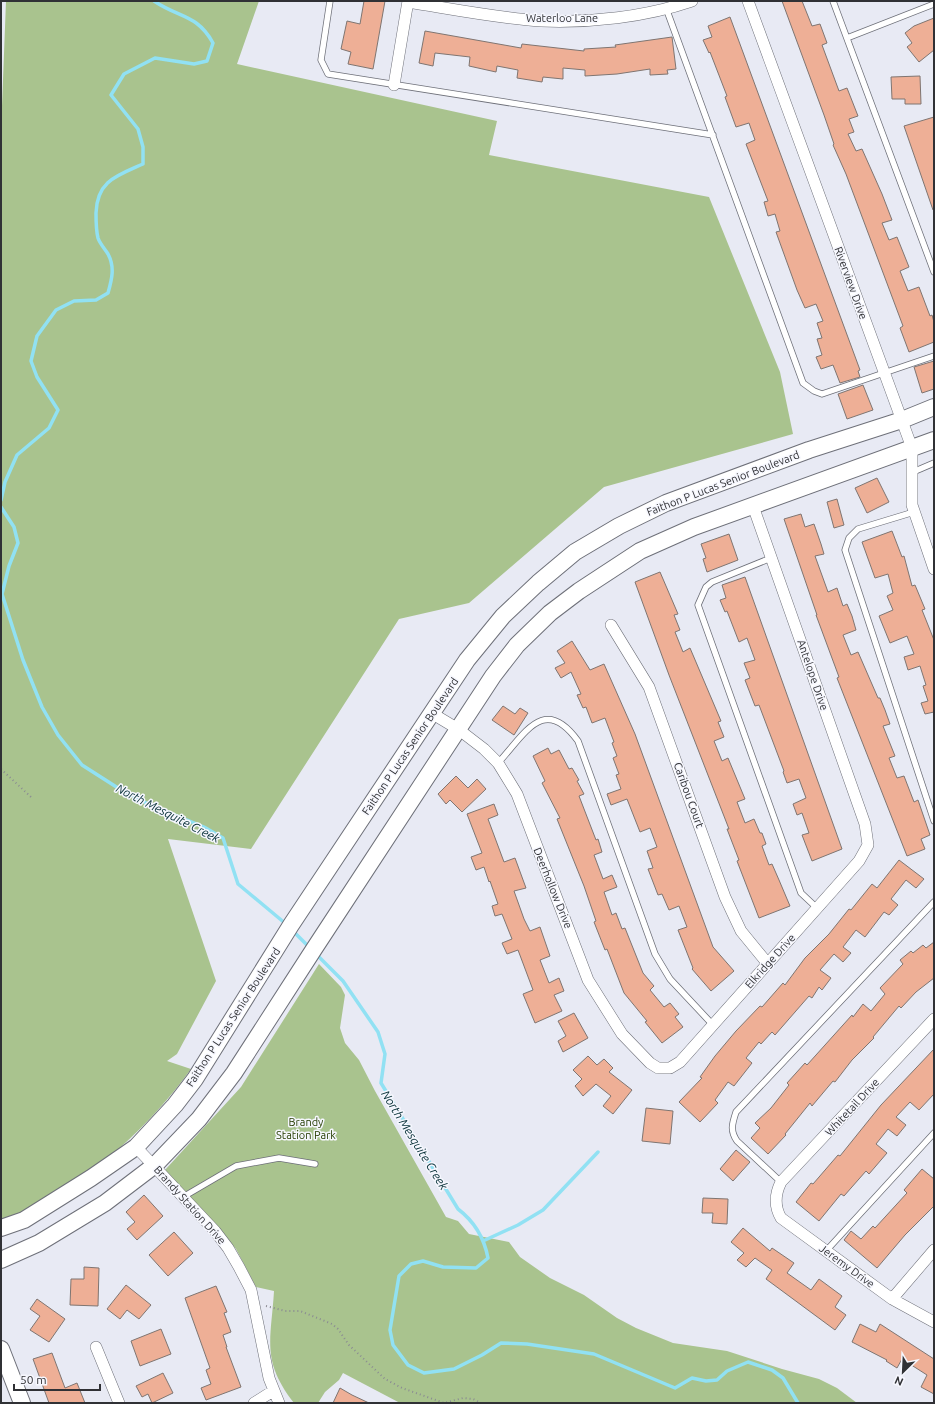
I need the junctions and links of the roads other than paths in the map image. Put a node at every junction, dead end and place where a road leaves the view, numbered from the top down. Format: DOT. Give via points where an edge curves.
graph roads {
  1 [pos="330,1"];
  2 [pos="408,1"];
  3 [pos="692,1"];
  4 [pos="748,1"];
  5 [pos="833,1"];
  6 [pos="934,4"];
  7 [pos="666,8"];
  8 [pos="847,38"];
  9 [pos="394,85"];
  10 [pos="713,135"];
  11 [pos="934,272"];
  12 [pos="934,356"];
  13 [pos="885,374"];
  14 [pos="934,408"];
  15 [pos="902,420"];
  16 [pos="934,440"];
  17 [pos="912,448"];
  18 [pos="934,462"];
  19 [pos="913,472"];
  20 [pos="753,506"];
  21 [pos="914,512"];
  22 [pos="771,558"];
  23 [pos="934,569"];
  24 [pos="611,625"];
  25 [pos="432,714"];
  26 [pos="458,729"];
  27 [pos="498,763"];
  28 [pos="934,821"];
  29 [pos="868,845"];
  30 [pos="934,902"];
  31 [pos="817,908"];
  32 [pos="768,964"];
  33 [pos="934,1019"];
  34 [pos="713,1025"];
  35 [pos="665,1069"];
  36 [pos="934,1133"];
  37 [pos="136,1147"];
  38 [pos="315,1164"];
  39 [pos="155,1166"];
  40 [pos="781,1182"];
  41 [pos="183,1197"];
  42 [pos="776,1197"];
  43 [pos="1,1228"];
  44 [pos="934,1250"];
  45 [pos="826,1251"];
  46 [pos="1,1260"];
  47 [pos="892,1299"];
  48 [pos="934,1322"];
  49 [pos="96,1347"];
  50 [pos="1,1349"];
  51 [pos="273,1391"];
  52 [pos="22,1403"];
  53 [pos="120,1403"];
  54 [pos="254,1403"];
  55 [pos="279,1403"];
  1 -- 9 [label="lane" via="321,60 328,74"];
  2 -- 7 [label="street, Waterloo Lane" via="542,21 592,19"];
  2 -- 9 [label="street"];
  3 -- 7 [label="street, Waterloo Lane"];
  4 -- 13 [label="street, Riverview Drive"];
  5 -- 8 [label="lane"];
  6 -- 8 [label="lane"];
  7 -- 10 [label="lane"];
  8 -- 11 [label="lane"];
  9 -- 10 [label="lane"];
  10 -- 13 [label="lane" via="803,383 822,394"];
  12 -- 13 [label="lane"];
  13 -- 15 [label="street, Riverview Drive"];
  14 -- 15 [label="main road, Faithon P Lucas Senior Boulevard"];
  15 -- 17 [label="street, Riverview Drive"];
  15 -- 25 [label="main road, Faithon P Lucas Senior Boulevard" via="809,450 666,503 619,526 575,552 503,616 467,660"];
  16 -- 17 [label="main road"];
  17 -- 19 [label="street, Riverview Drive"];
  17 -- 20 [label="main road"];
  18 -- 19 [label="lane"];
  19 -- 21 [label="street, Riverview Drive"];
  20 -- 22 [label="street, Antelope Drive"];
  20 -- 26 [label="main road" via="694,527 640,551 579,590 550,613 518,645"];
  21 -- 23 [label="street, Riverview Drive"];
  21 -- 28 [label="lane" via="858,529 849,538 845,550"];
  22 -- 29 [label="street, Antelope Drive" via="865,824"];
  22 -- 31 [label="lane" via="712,582 706,587 698,605 801,893"];
  24 -- 32 [label="street, Caribou Court" via="649,687 728,904 741,931"];
  25 -- 26 [label="street, Deerhollow Drive"];
  25 -- 37 [label="main road, Faithon P Lucas Senior Boulevard" via="321,880 195,1079 161,1122"];
  26 -- 27 [label="street, Deerhollow Drive"];
  26 -- 39 [label="main road" via="217,1097"];
  27 -- 34 [label="lane" via="536,722 546,718 558,720 569,729 578,741 655,954 670,979"];
  27 -- 35 [label="street, Deerhollow Drive" via="526,814 588,980 622,1034 650,1063"];
  29 -- 31 [label="street, Elkridge Drive" via="859,861"];
  30 -- 40 [label="lane" via="736,1112 732,1125 737,1141"];
  31 -- 32 [label="street, Elkridge Drive"];
  32 -- 34 [label="street, Elkridge Drive"];
  33 -- 40 [label="street, Whitetail Drive"];
  34 -- 35 [label="street, Elkridge Drive" via="680,1062"];
  36 -- 45 [label="lane"];
  37 -- 39 [label="street, Brandy Station Drive"];
  37 -- 43 [label="main road, Faithon P Lucas Senior Boulevard" via="24,1220"];
  38 -- 41 [label="lane" via="280,1158 236,1166"];
  39 -- 41 [label="street, Brandy Station Drive"];
  39 -- 46 [label="main road" via="66,1228"];
  40 -- 42 [label="street, Whitetail Drive"];
  41 -- 51 [label="street, Brandy Station Drive" via="228,1248 251,1290"];
  42 -- 45 [label="street, Jeremy Drive" via="777,1210 781,1218"];
  44 -- 47 [label="street"];
  45 -- 47 [label="street, Jeremy Drive"];
  47 -- 48 [label="street, Jeremy Drive"];
  49 -- 53 [label="street"];
  50 -- 52 [label="main road"];
  51 -- 54 [label="street"];
  51 -- 55 [label="street, Brandy Station Drive"];
}
